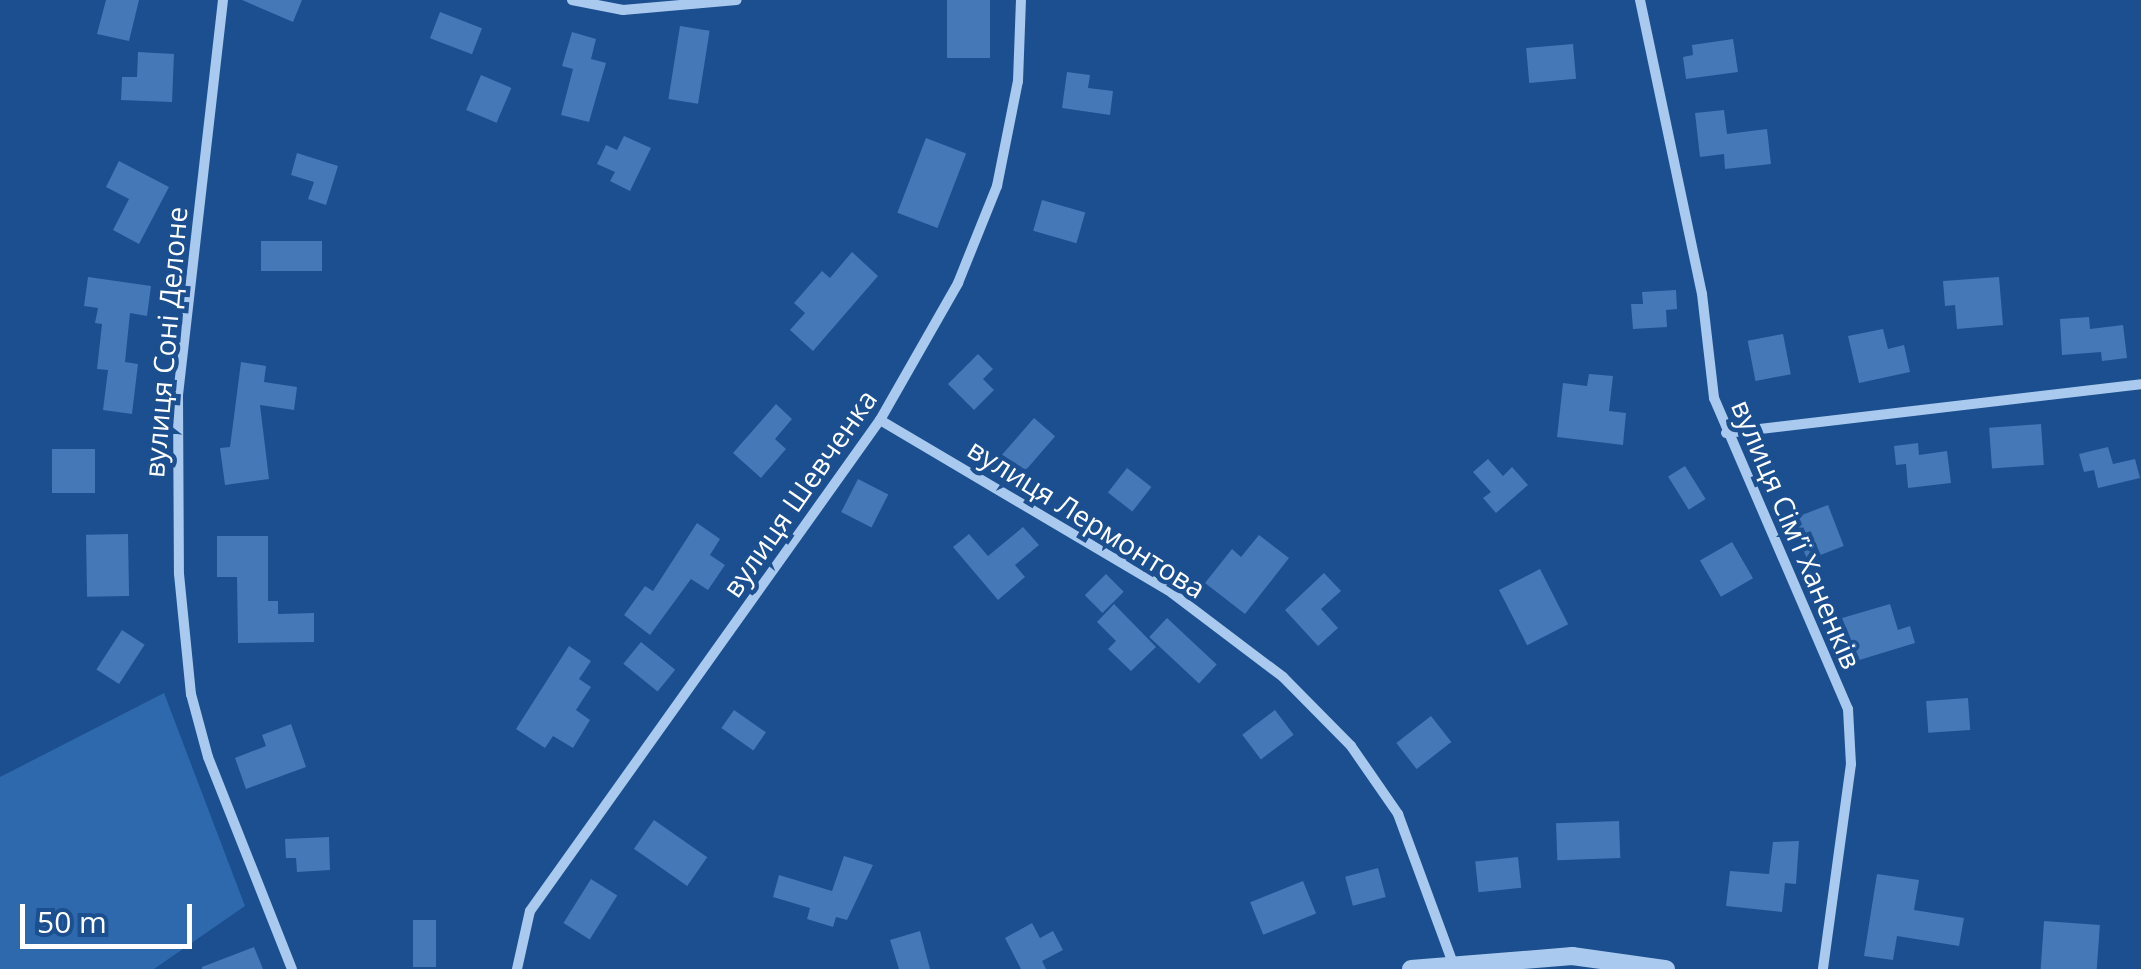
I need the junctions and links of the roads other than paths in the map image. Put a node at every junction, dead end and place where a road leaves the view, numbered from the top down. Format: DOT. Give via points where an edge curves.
graph roads {
  1 [pos="223,0"];
  2 [pos="572,0"];
  3 [pos="737,0"];
  4 [pos="1020,0"];
  5 [pos="1640,0"];
  6 [pos="2141,384"];
  7 [pos="880,420"];
  8 [pos="1726,432"];
  9 [pos="1452,961"];
  10 [pos="1423,968"];
  11 [pos="292,969"];
  12 [pos="517,969"];
  13 [pos="1666,969"];
  14 [pos="1823,969"];
  1 -- 11 [label="street, вулиця Соні Делоне" via="178,395 179,574 191,694 208,756"];
  2 -- 3 [label="street" via="623,10"];
  4 -- 7 [label="street, вулиця Шевченка" via="1018,81 998,186 958,283"];
  5 -- 8 [label="street, вулиця Сімʼї Ханенків" via="1702,294 1714,398"];
  6 -- 8 [label="street"];
  7 -- 9 [label="street, вулиця Лермонтова" via="1168,590 1283,677 1351,746 1398,814"];
  7 -- 12 [label="street, вулиця Шевченка" via="530,911"];
  8 -- 14 [label="street, вулиця Сімʼї Ханенків" via="1848,710 1851,764"];
  9 -- 10 [label="street"];
  9 -- 13 [label="street" via="1572,956"];
}
